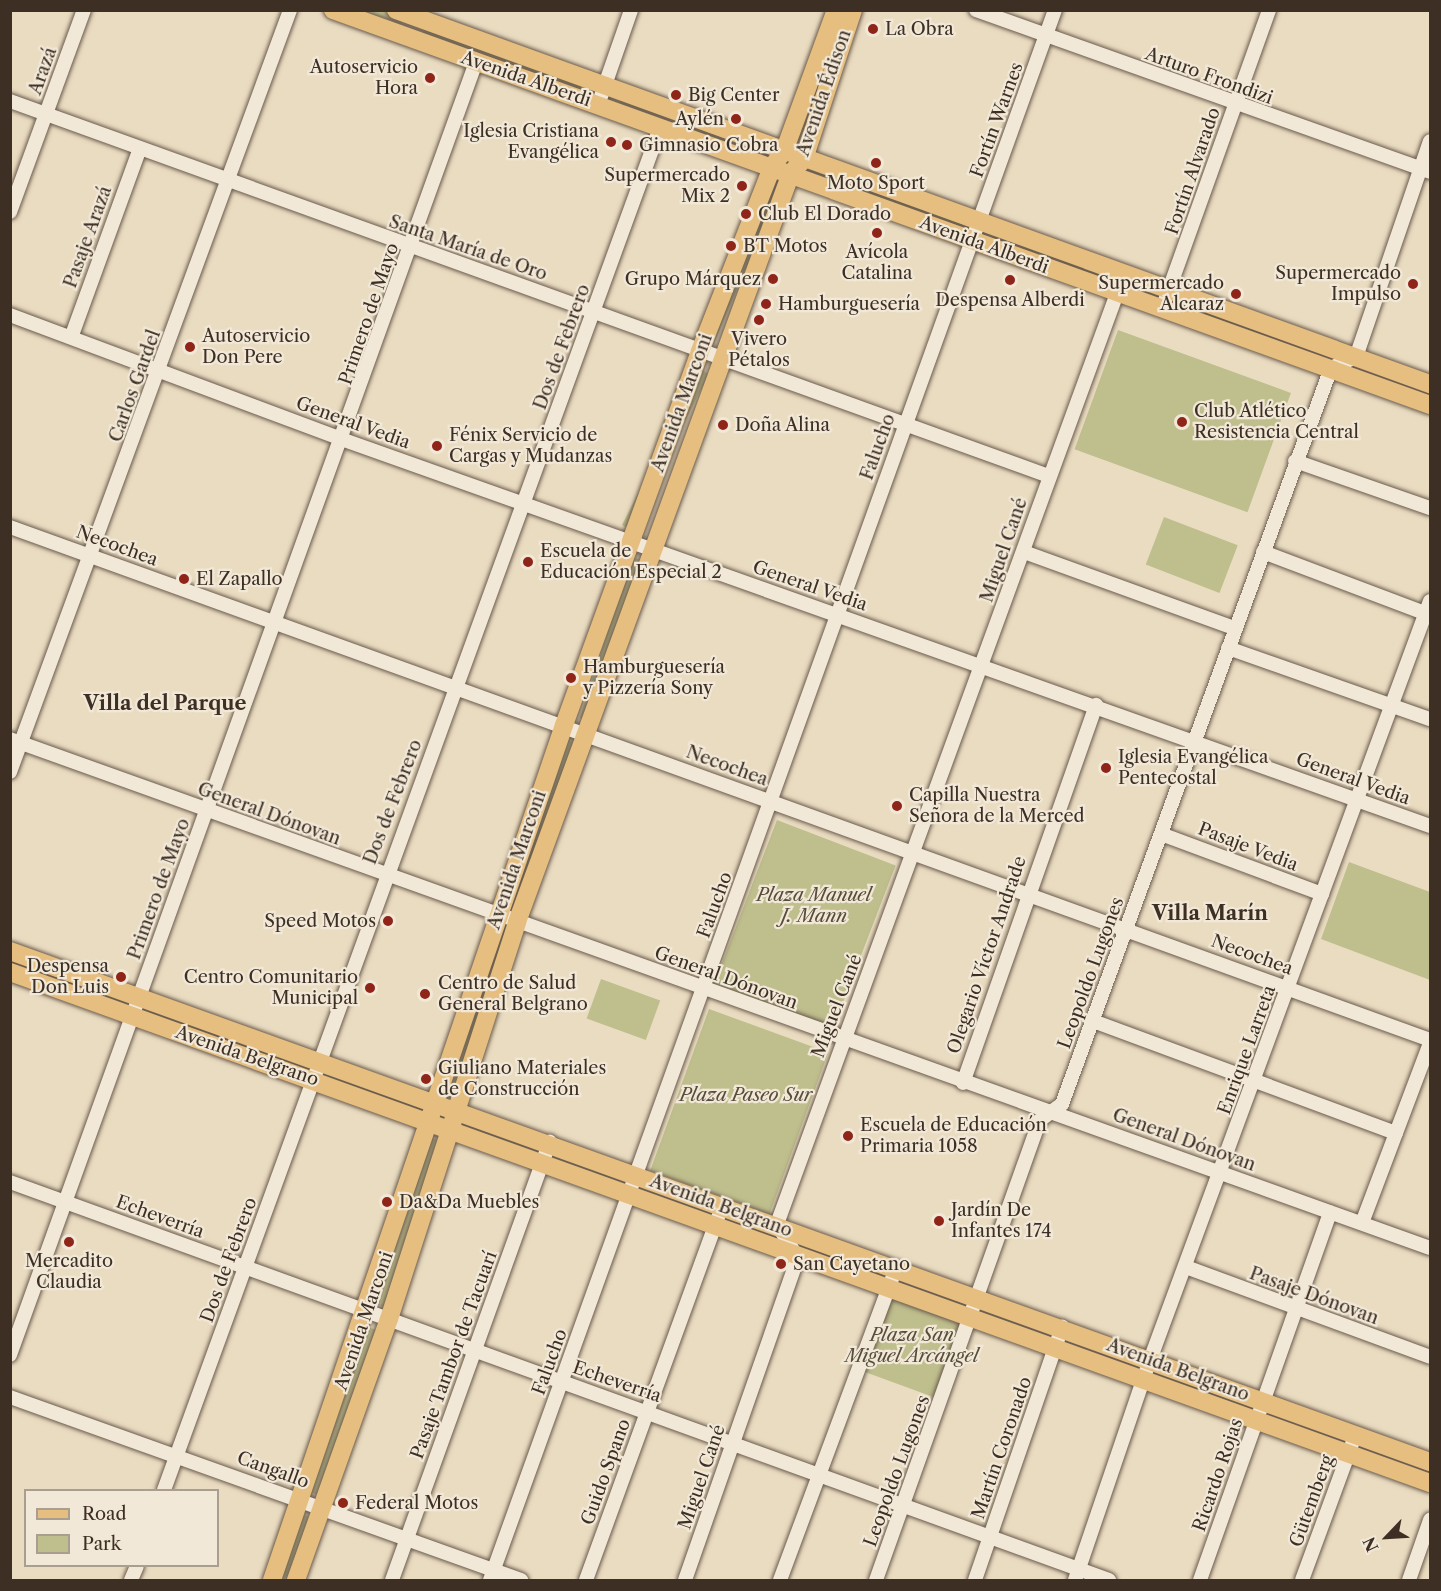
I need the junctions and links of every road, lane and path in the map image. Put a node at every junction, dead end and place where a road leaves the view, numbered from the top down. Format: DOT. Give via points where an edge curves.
graph roads {
  1 [pos="84,10"];
  2 [pos="290,10"];
  3 [pos="333,10"];
  4 [pos="396,10"];
  5 [pos="631,10"];
  6 [pos="836,10"];
  7 [pos="853,10"];
  8 [pos="976,10"];
  9 [pos="1055,10"];
  10 [pos="1269,10"];
  11 [pos="416,14"];
  12 [pos="1046,35"];
  13 [pos="408,37"];
  14 [pos="476,62"];
  15 [pos="604,86"];
  16 [pos="10,102"];
  17 [pos="598,105"];
  18 [pos="1235,105"];
  19 [pos="46,114"];
  20 [pos="660,128"];
  21 [pos="1431,141"];
  22 [pos="785,149"];
  23 [pos="139,151"];
  24 [pos="804,159"];
  25 [pos="772,167"];
  26 [pos="1425,170"];
  27 [pos="791,173"];
  28 [pos="231,180"];
  29 [pos="10,212"];
  30 [pos="980,221"];
  31 [pos="975,241"];
  32 [pos="412,248"];
  33 [pos="1124,274"];
  34 [pos="1170,290"];
  35 [pos="1117,294"];
  36 [pos="1162,309"];
  37 [pos="594,311"];
  38 [pos="10,315"];
  39 [pos="72,335"];
  40 [pos="700,351"];
  41 [pos="1356,357"];
  42 [pos="722,359"];
  43 [pos="160,369"];
  44 [pos="1330,369"];
  45 [pos="1431,384"];
  46 [pos="1431,405"];
  47 [pos="905,424"];
  48 [pos="344,440"];
  49 [pos="1295,461"];
  50 [pos="1049,476"];
  51 [pos="524,504"];
  52 [pos="1431,508"];
  53 [pos="10,527"];
  54 [pos="632,543"];
  55 [pos="652,550"];
  56 [pos="1024,552"];
  57 [pos="1263,552"];
  58 [pos="93,557"];
  59 [pos="1429,610"];
  60 [pos="836,613"];
  61 [pos="275,623"];
  62 [pos="1234,628"];
  63 [pos="1228,648"];
  64 [pos="982,666"];
  65 [pos="456,686"];
  66 [pos="1096,705"];
  67 [pos="1391,705"];
  68 [pos="1431,719"];
  69 [pos="564,725"];
  70 [pos="585,732"];
  71 [pos="10,739"];
  72 [pos="1194,742"];
  73 [pos="25,745"];
  74 [pos="10,772"];
  75 [pos="1356,799"];
  76 [pos="771,801"];
  77 [pos="206,810"];
  78 [pos="1431,826"];
  79 [pos="1161,834"];
  80 [pos="913,857"];
  81 [pos="385,875"];
  82 [pos="1322,894"];
  83 [pos="1025,895"];
  84 [pos="498,915"];
  85 [pos="517,922"];
  86 [pos="1127,929"];
  87 [pos="10,951"];
  88 [pos="10,972"];
  89 [pos="1289,988"];
  90 [pos="704,990"];
  91 [pos="140,998"];
  92 [pos="132,1016"];
  93 [pos="1093,1021"];
  94 [pos="842,1040"];
  95 [pos="1431,1041"];
  96 [pos="322,1062"];
  97 [pos="314,1080"];
  98 [pos="1255,1081"];
  99 [pos="963,1083"];
  100 [pos="438,1103"];
  101 [pos="458,1110"];
  102 [pos="1047,1110"];
  103 [pos="432,1123"];
  104 [pos="452,1131"];
  105 [pos="1396,1133"];
  106 [pos="550,1142"];
  107 [pos="542,1163"];
  108 [pos="1221,1172"];
  109 [pos="637,1176"];
  110 [pos="10,1182"];
  111 [pos="630,1194"];
  112 [pos="65,1202"];
  113 [pos="722,1206"];
  114 [pos="1330,1212"];
  115 [pos="1362,1223"];
  116 [pos="777,1224"];
  117 [pos="714,1227"];
  118 [pos="1431,1248"];
  119 [pos="798,1258"];
  120 [pos="244,1267"];
  121 [pos="1186,1267"];
  122 [pos="896,1268"];
  123 [pos="889,1288"];
  124 [pos="977,1298"];
  125 [pos="1295,1309"];
  126 [pos="369,1312"];
  127 [pos="389,1319"];
  128 [pos="970,1319"];
  129 [pos="1062,1327"];
  130 [pos="1055,1348"];
  131 [pos="476,1351"];
  132 [pos="10,1355"];
  133 [pos="1431,1358"];
  134 [pos="1150,1360"];
  135 [pos="1143,1379"];
  136 [pos="562,1382"];
  137 [pos="10,1397"];
  138 [pos="1262,1401"];
  139 [pos="646,1411"];
  140 [pos="1256,1419"];
  141 [pos="1356,1434"];
  142 [pos="733,1441"];
  143 [pos="178,1454"];
  144 [pos="1348,1454"];
  145 [pos="1431,1462"];
  146 [pos="819,1474"];
  147 [pos="1431,1483"];
  148 [pos="165,1489"];
  149 [pos="302,1500"];
  150 [pos="905,1504"];
  151 [pos="323,1507"];
  152 [pos="1431,1520"];
  153 [pos="991,1538"];
  154 [pos="407,1539"];
  155 [pos="137,1567"];
  156 [pos="1077,1575"];
  157 [pos="492,1576"];
  158 [pos="131,1581"];
  159 [pos="272,1581"];
  160 [pos="296,1581"];
  161 [pos="392,1581"];
  162 [pos="521,1581"];
  163 [pos="586,1581"];
  164 [pos="686,1581"];
  165 [pos="780,1581"];
  166 [pos="876,1581"];
  167 [pos="975,1581"];
  168 [pos="1109,1581"];
  169 [pos="1200,1581"];
  170 [pos="1302,1581"];
  171 [pos="1409,1581"];
  1 -- 19 [label="street, Arazá"];
  2 -- 28 [label="street, Carlos Gardel"];
  3 -- 13 [label="main road, Avenida Alberdi"];
  4 -- 11 [label="main road, Avenida Alberdi"];
  5 -- 15 [label="street"];
  6 -- 22 [label="main road, Avenida Édison"];
  7 -- 24 [label="main road, Avenida Édison"];
  8 -- 12 [label="street, Arturo Frondizi"];
  9 -- 12 [label="street, Fortín Warnes"];
  10 -- 18 [label="street, Fortín Alvarado"];
  11 -- 13 [label="street"];
  11 -- 15 [label="main road, Avenida Alberdi"];
  12 -- 18 [label="street, Arturo Frondizi"];
  12 -- 30 [label="street, Fortín Warnes"];
  13 -- 14 [label="main road, Avenida Alberdi"];
  14 -- 17 [label="main road, Avenida Alberdi"];
  14 -- 32 [label="street, Primero de Mayo"];
  15 -- 17 [label="street"];
  15 -- 22 [label="main road, Avenida Alberdi"];
  16 -- 19 [label="street, Santa María de Oro"];
  17 -- 20 [label="main road, Avenida Alberdi"];
  18 -- 26 [label="street, Arturo Frondizi"];
  18 -- 34 [label="street, Fortín Alvarado"];
  19 -- 23 [label="street, Santa María de Oro"];
  19 -- 29 [label="street, Arazá"];
  20 -- 25 [label="main road, Avenida Alberdi"];
  20 -- 37 [label="street, Dos de Febrero"];
  21 -- 26 [label="street"];
  22 -- 24 [label="main road, Avenida Alberdi"];
  22 -- 25 [label="main road, Avenida Marconi"];
  23 -- 28 [label="street, Santa María de Oro"];
  23 -- 39 [label="street, Pasaje Arazá"];
  24 -- 27 [label="main road, Avenida Édison"];
  24 -- 30 [label="main road, Avenida Alberdi"];
  25 -- 27 [label="main road, Avenida Alberdi"];
  25 -- 40 [label="main road, Avenida Marconi"];
  26 -- 41 [label="street"];
  27 -- 31 [label="main road, Avenida Alberdi"];
  27 -- 42 [label="main road, Avenida Marconi"];
  28 -- 32 [label="street, Santa María de Oro"];
  28 -- 43 [label="street, Carlos Gardel"];
  30 -- 31 [label="street, Fortín Warnes"];
  30 -- 33 [label="main road, Avenida Alberdi"];
  31 -- 35 [label="main road, Avenida Alberdi"];
  31 -- 47 [label="street, Falucho"];
  32 -- 37 [label="street, Santa María de Oro"];
  32 -- 48 [label="street, Primero de Mayo"];
  33 -- 34 [label="main road, Avenida Alberdi"];
  33 -- 35 [label="street, Miguel Cané"];
  34 -- 36 [label="street, Fortín Alvarado"];
  34 -- 41 [label="main road, Avenida Alberdi"];
  35 -- 36 [label="main road, Avenida Alberdi"];
  35 -- 50 [label="street, Miguel Cané"];
  36 -- 44 [label="main road, Avenida Alberdi"];
  37 -- 40 [label="street, Santa María de Oro"];
  37 -- 51 [label="street, Dos de Febrero"];
  38 -- 39 [label="street, General Vedia"];
  39 -- 43 [label="street, General Vedia"];
  40 -- 42 [label="street, Santa María de Oro"];
  40 -- 54 [label="main road, Avenida Marconi"];
  41 -- 44 [label="street"];
  41 -- 45 [label="main road, Avenida Alberdi"];
  42 -- 47 [label="street, Santa María de Oro"];
  42 -- 55 [label="main road, Avenida Marconi"];
  43 -- 48 [label="street, General Vedia"];
  43 -- 58 [label="street, Carlos Gardel"];
  44 -- 46 [label="main road, Avenida Alberdi"];
  44 -- 49 [label="street, Leopoldo Lugones"];
  47 -- 50 [label="street, Santa María de Oro"];
  47 -- 60 [label="street, Falucho"];
  48 -- 51 [label="street, General Vedia"];
  48 -- 61 [label="street, Primero de Mayo"];
  49 -- 52 [label="street"];
  49 -- 57 [label="street, Leopoldo Lugones"];
  50 -- 56 [label="street, Miguel Cané"];
  51 -- 54 [label="street, General Vedia"];
  51 -- 65 [label="street, Dos de Febrero"];
  53 -- 58 [label="street, Necochea"];
  54 -- 55 [label="street, General Vedia"];
  54 -- 69 [label="main road, Avenida Marconi"];
  55 -- 60 [label="street, General Vedia"];
  55 -- 70 [label="main road, Avenida Marconi"];
  56 -- 62 [label="street"];
  56 -- 64 [label="street, Miguel Cané"];
  57 -- 59 [label="street"];
  57 -- 62 [label="street, Leopoldo Lugones"];
  58 -- 61 [label="street, Necochea"];
  58 -- 73 [label="street, Carlos Gardel"];
  59 -- 67 [label="street, Enrique Larreta"];
  60 -- 64 [label="street, General Vedia"];
  60 -- 76 [label="street, Falucho"];
  61 -- 65 [label="street, Necochea"];
  61 -- 77 [label="street, Primero de Mayo"];
  62 -- 63 [label="street, Leopoldo Lugones"];
  63 -- 67 [label="street"];
  63 -- 72 [label="street, Leopoldo Lugones"];
  64 -- 66 [label="street, General Vedia"];
  64 -- 80 [label="street, Miguel Cané"];
  65 -- 69 [label="street, Necochea"];
  65 -- 81 [label="street, Dos de Febrero"];
  66 -- 72 [label="street, General Vedia"];
  66 -- 83 [label="street, Olegario Víctor Andrade"];
  67 -- 68 [label="street"];
  67 -- 75 [label="street, Enrique Larreta"];
  69 -- 70 [label="street, Necochea"];
  69 -- 84 [label="main road, Avenida Marconi"];
  70 -- 76 [label="street, Necochea"];
  70 -- 85 [label="main road, Avenida Marconi"];
  71 -- 73 [label="street, General Dónovan"];
  72 -- 75 [label="street, General Vedia"];
  72 -- 79 [label="street, Leopoldo Lugones"];
  73 -- 74 [label="street, Carlos Gardel"];
  73 -- 77 [label="street, General Dónovan"];
  75 -- 78 [label="street, General Vedia"];
  75 -- 82 [label="street, Enrique Larreta"];
  76 -- 80 [label="street, Necochea"];
  76 -- 90 [label="street, Falucho"];
  77 -- 81 [label="street, General Dónovan"];
  77 -- 91 [label="street, Primero de Mayo"];
  79 -- 82 [label="street, Pasaje Vedia"];
  79 -- 86 [label="street, Leopoldo Lugones"];
  80 -- 83 [label="street, Necochea"];
  80 -- 94 [label="street, Miguel Cané"];
  81 -- 84 [label="street, General Dónovan"];
  81 -- 96 [label="street, Dos de Febrero"];
  82 -- 89 [label="street, Enrique Larreta"];
  83 -- 86 [label="street, Necochea"];
  83 -- 99 [label="street, Olegario Víctor Andrade"];
  84 -- 85 [label="street, General Dónovan"];
  84 -- 100 [label="main road, Avenida Marconi"];
  85 -- 90 [label="street, General Dónovan"];
  85 -- 101 [label="main road, Avenida Marconi"];
  86 -- 89 [label="street, Necochea"];
  86 -- 93 [label="street, Leopoldo Lugones"];
  87 -- 91 [label="main road, Avenida Belgrano"];
  88 -- 92 [label="main road, Avenida Belgrano"];
  89 -- 95 [label="street, Necochea"];
  89 -- 98 [label="street, Enrique Larreta"];
  90 -- 94 [label="street, General Dónovan"];
  90 -- 109 [label="street, Falucho"];
  91 -- 92 [label="street, Primero de Mayo"];
  91 -- 96 [label="main road, Avenida Belgrano"];
  92 -- 97 [label="main road, Avenida Belgrano"];
  92 -- 112 [label="street, Primero de Mayo"];
  93 -- 98 [label="street"];
  93 -- 102 [label="street, Leopoldo Lugones" via="1062,1104"];
  94 -- 99 [label="street, General Dónovan"];
  94 -- 116 [label="street, Miguel Cané"];
  95 -- 105 [label="street"];
  96 -- 97 [label="street, Dos de Febrero"];
  96 -- 100 [label="main road, Avenida Belgrano"];
  97 -- 103 [label="main road, Avenida Belgrano"];
  97 -- 120 [label="street, Dos de Febrero"];
  98 -- 105 [label="street"];
  98 -- 108 [label="street, Enrique Larreta"];
  99 -- 102 [label="street, General Dónovan"];
  100 -- 101 [label="main road, Avenida Belgrano"];
  100 -- 103 [label="main road, Avenida Marconi"];
  101 -- 104 [label="main road, Avenida Marconi"];
  101 -- 106 [label="main road, Avenida Belgrano"];
  102 -- 108 [label="street, General Dónovan"];
  102 -- 124 [label="street, Leopoldo Lugones"];
  103 -- 104 [label="main road, Avenida Belgrano"];
  103 -- 126 [label="main road, Avenida Marconi"];
  104 -- 107 [label="main road, Avenida Belgrano"];
  104 -- 127 [label="main road, Avenida Marconi"];
  105 -- 115 [label="street"];
  106 -- 107 [label="street, Pasaje Tambor de Tacuarí"];
  106 -- 109 [label="main road, Avenida Belgrano"];
  107 -- 111 [label="main road, Avenida Belgrano"];
  107 -- 131 [label="street, Pasaje Tambor de Tacuarí"];
  108 -- 114 [label="street, General Dónovan"];
  108 -- 121 [label="street, Enrique Larreta"];
  109 -- 111 [label="street, Falucho"];
  109 -- 113 [label="main road, Avenida Belgrano"];
  110 -- 112 [label="street, Echeverría"];
  111 -- 117 [label="main road, Avenida Belgrano"];
  111 -- 136 [label="street, Falucho"];
  112 -- 120 [label="street, Echeverría"];
  112 -- 132 [label="street, Primero de Mayo"];
  113 -- 116 [label="main road, Avenida Belgrano"];
  113 -- 117 [label="street, Guido Spano"];
  114 -- 115 [label="street, General Dónovan"];
  114 -- 125 [label="street, Ricardo Rojas"];
  115 -- 118 [label="street, General Dónovan"];
  116 -- 119 [label="street"];
  116 -- 122 [label="main road, Avenida Belgrano"];
  117 -- 119 [label="main road, Avenida Belgrano"];
  117 -- 139 [label="street, Guido Spano"];
  119 -- 123 [label="main road, Avenida Belgrano"];
  119 -- 142 [label="street, Miguel Cané"];
  120 -- 126 [label="street, Echeverría"];
  120 -- 143 [label="street, Dos de Febrero"];
  121 -- 125 [label="street, Pasaje Dónovan"];
  121 -- 134 [label="street, Enrique Larreta"];
  122 -- 123 [label="street"];
  122 -- 124 [label="main road, Avenida Belgrano"];
  123 -- 128 [label="main road, Avenida Belgrano"];
  123 -- 146 [label="street"];
  124 -- 128 [label="street, Leopoldo Lugones"];
  124 -- 129 [label="main road, Avenida Belgrano"];
  125 -- 133 [label="street, Pasaje Dónovan"];
  125 -- 138 [label="street, Ricardo Rojas"];
  126 -- 127 [label="street, Echeverría"];
  126 -- 149 [label="main road, Avenida Marconi"];
  127 -- 131 [label="street, Echeverría"];
  127 -- 151 [label="main road, Avenida Marconi"];
  128 -- 130 [label="main road, Avenida Belgrano"];
  128 -- 150 [label="street, Leopoldo Lugones"];
  129 -- 130 [label="street, Martín Coronado"];
  129 -- 134 [label="main road, Avenida Belgrano"];
  130 -- 135 [label="main road, Avenida Belgrano"];
  130 -- 153 [label="street, Martín Coronado"];
  131 -- 136 [label="street, Echeverría"];
  131 -- 154 [label="street, Pasaje Tambor de Tacuarí"];
  134 -- 135 [label="street, Enrique Larreta"];
  134 -- 138 [label="main road, Avenida Belgrano"];
  135 -- 140 [label="main road, Avenida Belgrano"];
  135 -- 156 [label="street, Enrique Larreta"];
  136 -- 139 [label="street, Echeverría"];
  136 -- 157 [label="street, Falucho"];
  137 -- 143 [label="street, Cangallo"];
  138 -- 140 [label="street, Ricardo Rojas"];
  138 -- 141 [label="main road, Avenida Belgrano"];
  139 -- 142 [label="street, Echeverría"];
  139 -- 163 [label="street, Guido Spano"];
  140 -- 144 [label="main road, Avenida Belgrano"];
  140 -- 169 [label="street, Ricardo Rojas"];
  141 -- 144 [label="street, Gütemberg"];
  141 -- 145 [label="main road, Avenida Belgrano"];
  142 -- 146 [label="street, Echeverría"];
  142 -- 164 [label="street, Miguel Cané"];
  143 -- 148 [label="street, Dos de Febrero"];
  143 -- 149 [label="street, Cangallo"];
  144 -- 147 [label="main road, Avenida Belgrano"];
  144 -- 170 [label="street, Gütemberg"];
  146 -- 150 [label="street, Echeverría"];
  146 -- 165 [label="street"];
  149 -- 151 [label="street, Cangallo"];
  149 -- 159 [label="main road, Avenida Marconi"];
  150 -- 153 [label="street, Echeverría"];
  150 -- 166 [label="street, Leopoldo Lugones"];
  151 -- 154 [label="street, Cangallo"];
  151 -- 160 [label="main road, Avenida Marconi"];
  152 -- 171 [label="street"];
  153 -- 156 [label="street, Echeverría"];
  153 -- 167 [label="street, Martín Coronado"];
  154 -- 157 [label="street, Cangallo"];
  154 -- 161 [label="street, Pasaje Tambor de Tacuarí"];
  155 -- 158 [label="street"];
  156 -- 168 [label="street, Echeverría"];
  157 -- 162 [label="street, Cangallo"];
}
